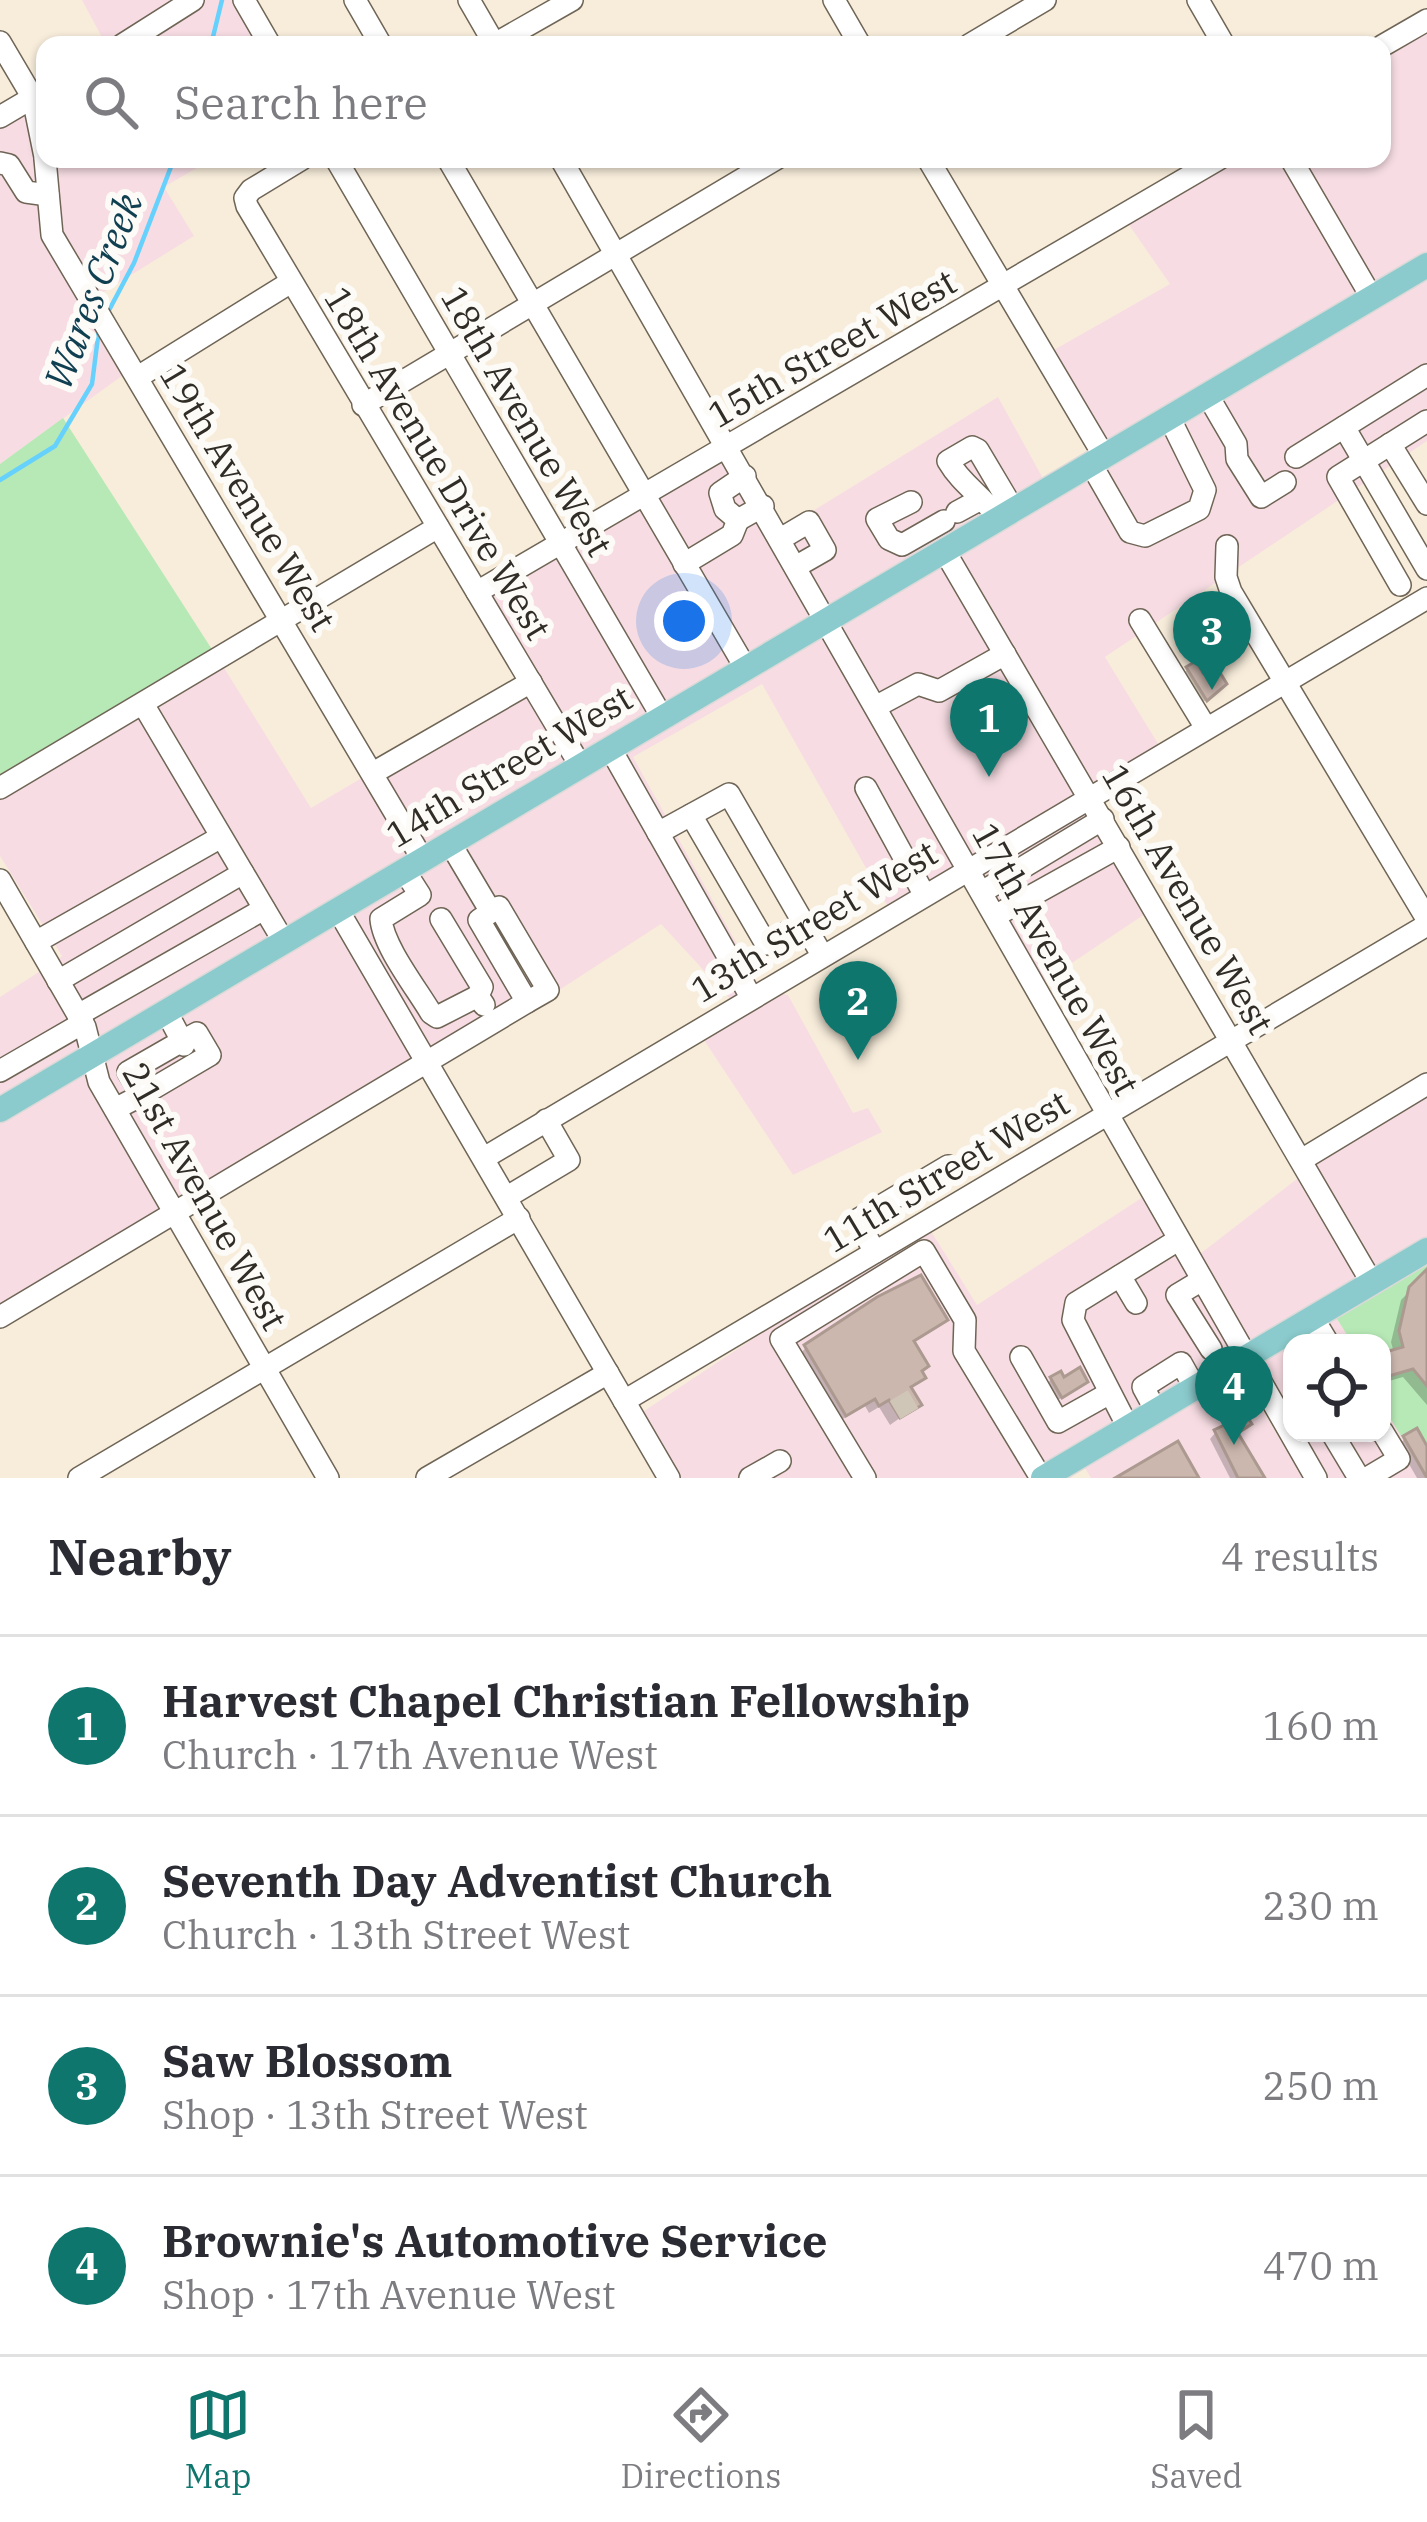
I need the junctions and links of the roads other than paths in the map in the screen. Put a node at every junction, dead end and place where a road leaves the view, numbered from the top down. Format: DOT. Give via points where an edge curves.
graph roads {
  1 [pos="193,0"];
  2 [pos="244,0"];
  3 [pos="355,0"];
  4 [pos="469,0"];
  5 [pos="834,0"];
  6 [pos="1045,0"];
  7 [pos="1198,0"];
  8 [pos="1419,0"];
  9 [pos="563,2"];
  10 [pos="1427,18"];
  11 [pos="136,36"];
  12 [pos="265,36"];
  13 [pos="376,36"];
  14 [pos="489,36"];
  15 [pos="508,36"];
  16 [pos="855,36"];
  17 [pos="984,36"];
  18 [pos="1219,36"];
  19 [pos="1391,40"];
  20 [pos="0,42"];
  21 [pos="36,91"];
  22 [pos="36,97"];
  23 [pos="0,118"];
  24 [pos="0,163"];
  25 [pos="46,168"];
  26 [pos="287,168"];
  27 [pos="341,168"];
  28 [pos="453,168"];
  29 [pos="566,168"];
  30 [pos="761,168"];
  31 [pos="933,168"];
  32 [pos="1205,168"];
  33 [pos="1296,168"];
  34 [pos="48,195"];
  35 [pos="615,253"];
  36 [pos="1427,265"];
  37 [pos="291,282"];
  38 [pos="1004,286"];
  39 [pos="1372,298"];
  40 [pos="532,304"];
  41 [pos="450,353"];
  42 [pos="1427,375"];
  43 [pos="138,377"];
  44 [pos="1208,395"];
  45 [pos="363,405"];
  46 [pos="1170,419"];
  47 [pos="1427,421"];
  48 [pos="1344,427"];
  49 [pos="1390,444"];
  50 [pos="729,448"];
  51 [pos="1296,457"];
  52 [pos="1097,460"];
  53 [pos="1364,461"];
  54 [pos="694,467"];
  55 [pos="745,476"];
  56 [pos="1285,482"];
  57 [pos="720,493"];
  58 [pos="642,495"];
  59 [pos="910,502"];
  60 [pos="1427,505"];
  61 [pos="763,506"];
  62 [pos="998,509"];
  63 [pos="738,520"];
  64 [pos="438,527"];
  65 [pos="782,538"];
  66 [pos="559,543"];
  67 [pos="1227,547"];
  68 [pos="927,550"];
  69 [pos="684,564"];
  70 [pos="797,566"];
  71 [pos="1427,569"];
  72 [pos="1400,585"];
  73 [pos="477,592"];
  74 [pos="1427,598"];
  75 [pos="827,619"];
  76 [pos="1140,620"];
  77 [pos="284,622"];
  78 [pos="1005,654"];
  79 [pos="746,668"];
  80 [pos="1284,681"];
  81 [pos="530,682"];
  82 [pos="143,704"];
  83 [pos="877,706"];
  84 [pos="662,717"];
  85 [pos="1205,728"];
  86 [pos="610,748"];
  87 [pos="580,765"];
  88 [pos="373,773"];
  89 [pos="0,788"];
  90 [pos="866,788"];
  91 [pos="1090,797"];
  92 [pos="691,815"];
  93 [pos="1103,819"];
  94 [pos="658,833"];
  95 [pos="221,837"];
  96 [pos="450,843"];
  97 [pos="1119,847"];
  98 [pos="413,865"];
  99 [pos="968,868"];
  100 [pos="243,873"];
  101 [pos="0,880"];
  102 [pos="982,892"];
  103 [pos="925,894"];
  104 [pos="432,908"];
  105 [pos="264,909"];
  106 [pos="338,910"];
  107 [pos="995,916"];
  108 [pos="1427,922"];
  109 [pos="804,923"];
  110 [pos="36,942"];
  111 [pos="284,942"];
  112 [pos="392,946"];
  113 [pos="822,955"];
  114 [pos="368,961"];
  115 [pos="58,981"];
  116 [pos="478,996"];
  117 [pos="751,997"];
  118 [pos="166,1011"];
  119 [pos="81,1019"];
  120 [pos="497,1021"];
  121 [pos="1233,1040"];
  122 [pos="92,1056"];
  123 [pos="426,1063"];
  124 [pos="0,1071"];
  125 [pos="1427,1084"];
  126 [pos="115,1109"];
  127 [pos="0,1110"];
  128 [pos="1105,1115"];
  129 [pos="546,1120"];
  130 [pos="484,1158"];
  131 [pos="1303,1159"];
  132 [pos="948,1166"];
  133 [pos="907,1191"];
  134 [pos="507,1197"];
  135 [pos="175,1213"];
  136 [pos="519,1218"];
  137 [pos="926,1222"];
  138 [pos="901,1236"];
  139 [pos="1178,1240"];
  140 [pos="1427,1250"];
  141 [pos="875,1252"];
  142 [pos="914,1258"];
  143 [pos="1165,1275"];
  144 [pos="1120,1276"];
  145 [pos="1202,1280"];
  146 [pos="1372,1282"];
  147 [pos="1178,1295"];
  148 [pos="1136,1303"];
  149 [pos="0,1317"];
  150 [pos="766,1317"];
  151 [pos="1313,1318"];
  152 [pos="1323,1334"];
  153 [pos="781,1339"];
  154 [pos="1211,1349"];
  155 [pos="1247,1357"];
  156 [pos="1021,1358"];
  157 [pos="264,1369"];
  158 [pos="608,1373"];
  159 [pos="1108,1394"];
  160 [pos="624,1401"];
  161 [pos="1058,1422"];
  162 [pos="1128,1427"];
  163 [pos="1338,1442"];
  164 [pos="1389,1442"];
  165 [pos="780,1461"];
  166 [pos="1077,1465"];
  167 [pos="79,1478"];
  168 [pos="328,1478"];
  169 [pos="427,1478"];
  170 [pos="669,1478"];
  171 [pos="750,1478"];
  172 [pos="865,1478"];
  173 [pos="1042,1478"];
  174 [pos="1316,1478"];
  175 [pos="1363,1478"];
  1 -- 11 [label="street"];
  2 -- 12 [label="street"];
  3 -- 13 [label="street"];
  4 -- 14 [label="street"];
  5 -- 16 [label="street"];
  6 -- 17 [label="street"];
  7 -- 18 [label="street"];
  8 -- 10 [label="street"];
  9 -- 15 [label="street"];
  10 -- 19 [label="street"];
  20 -- 21 [label="street, 19th Avenue West"];
  22 -- 23 [label="street"];
  24 -- 34 [label="street" via="26,192"];
  25 -- 34 [label="street, 19th Avenue West"];
  26 -- 37 [label="street, 18th Avenue Drive West" via="248,192 247,206"];
  27 -- 41 [label="street, 18th Avenue West"];
  28 -- 40 [label="street"];
  29 -- 35 [label="street, 17th Avenue West"];
  30 -- 35 [label="street"];
  31 -- 38 [label="street"];
  32 -- 38 [label="street, 15th Street West"];
  33 -- 39 [label="street"];
  34 -- 43 [label="street, 19th Avenue West" via="52,235"];
  35 -- 40 [label="street"];
  35 -- 50 [label="street, 17th Avenue West"];
  36 -- 39 [label="main road, 14th Street West"];
  37 -- 43 [label="street"];
  37 -- 45 [label="street, 18th Avenue Drive West"];
  38 -- 50 [label="street, 15th Street West"];
  38 -- 52 [label="street"];
  39 -- 44 [label="main road, 14th Street West"];
  40 -- 41 [label="street"];
  40 -- 58 [label="street"];
  41 -- 45 [label="street"];
  41 -- 66 [label="street, 18th Avenue West"];
  42 -- 48 [label="street"];
  43 -- 77 [label="street, 19th Avenue West"];
  44 -- 46 [label="main road, 14th Street West"];
  44 -- 56 [label="street" via="1261,497"];
  45 -- 64 [label="street, 18th Avenue Drive West"];
  46 -- 52 [label="main road, 14th Street West"];
  46 -- 52 [label="street" via="1205,490 1199,509 1144,536 1130,532"];
  47 -- 49 [label="street"];
  48 -- 51 [label="street"];
  48 -- 53 [label="street"];
  49 -- 53 [label="street"];
  49 -- 60 [label="street"];
  50 -- 54 [label="street, 15th Street West"];
  50 -- 55 [label="street, 17th Avenue West"];
  52 -- 62 [label="main road, 14th Street West"];
  53 -- 71 [label="street"];
  53 -- 72 [label="street" via="1343,472 1339,484"];
  54 -- 57 [label="street"];
  54 -- 58 [label="street, 15th Street West"];
  55 -- 57 [label="street"];
  55 -- 61 [label="street, 17th Avenue West"];
  57 -- 63 [label="street"];
  58 -- 66 [label="street, 15th Street West"];
  58 -- 69 [label="street"];
  59 -- 68 [label="street, 16th Avenue West" via="878,520 889,539"];
  61 -- 63 [label="street"];
  61 -- 65 [label="street, 17th Avenue West"];
  62 -- 68 [label="main road, 14th Street West"];
  62 -- 68 [label="street" via="951,516"];
  63 -- 69 [label="street" via="732,535"];
  64 -- 73 [label="street, 18th Avenue Drive West"];
  64 -- 77 [label="street"];
  65 -- 70 [label="street, 17th Avenue West"];
  65 -- 70 [label="street" via="809,522 818,536 825,550"];
  66 -- 73 [label="street, 15th Street West"];
  66 -- 84 [label="street, 18th Avenue West"];
  67 -- 80 [label="street" via="1231,592"];
  68 -- 75 [label="main road, 14th Street West"];
  68 -- 78 [label="street, 16th Avenue West"];
  69 -- 79 [label="street"];
  70 -- 75 [label="street, 17th Avenue West"];
  73 -- 81 [label="street, 18th Avenue Drive West"];
  74 -- 80 [label="street, 13th Street West"];
  75 -- 79 [label="main road, 14th Street West"];
  75 -- 83 [label="street, 17th Avenue West"];
  76 -- 85 [label="street"];
  77 -- 82 [label="street"];
  77 -- 88 [label="street, 19th Avenue West"];
  78 -- 83 [label="street" via="939,691 918,684"];
  78 -- 91 [label="street, 16th Avenue West"];
  79 -- 84 [label="main road, 14th Street West"];
  80 -- 85 [label="street, 13th Street West"];
  80 -- 108 [label="street"];
  81 -- 87 [label="street, 18th Avenue Drive West"];
  81 -- 88 [label="street"];
  82 -- 89 [label="street"];
  82 -- 95 [label="street"];
  83 -- 99 [label="street, 17th Avenue West"];
  84 -- 86 [label="main road, 14th Street West"];
  85 -- 91 [label="street, 13th Street West"];
  86 -- 87 [label="main road, 14th Street West"];
  86 -- 94 [label="street"];
  87 -- 96 [label="main road, 14th Street West"];
  88 -- 98 [label="street, 19th Avenue West"];
  90 -- 103 [label="street"];
  91 -- 93 [label="street, 16th Avenue West"];
  91 -- 99 [label="street, 13th Street West"];
  92 -- 94 [label="street"];
  92 -- 109 [label="street" via="729,794"];
  92 -- 109 [label="street" via="766,944"];
  93 -- 97 [label="street, 16th Avenue West"];
  93 -- 102 [label="street"];
  94 -- 117 [label="street"];
  95 -- 100 [label="street"];
  95 -- 110 [label="street"];
  96 -- 98 [label="main road, 14th Street West"];
  96 -- 120 [label="street" via="491,912 479,920 527,1002"];
  97 -- 107 [label="street"];
  97 -- 121 [label="street, 16th Avenue West"];
  98 -- 104 [label="street, 19th Avenue West"];
  98 -- 106 [label="main road, 14th Street West"];
  99 -- 102 [label="street, 17th Avenue West"];
  99 -- 103 [label="street, 13th Street West"];
  100 -- 105 [label="street"];
  100 -- 115 [label="street"];
  101 -- 110 [label="street, 21st Avenue West"];
  102 -- 107 [label="street, 17th Avenue West"];
  103 -- 113 [label="street, 13th Street West"];
  104 -- 112 [label="street" via="381,919"];
  104 -- 116 [label="street, 19th Avenue West" via="482,987"];
  105 -- 111 [label="street"];
  105 -- 119 [label="street"];
  106 -- 111 [label="main road, 14th Street West"];
  106 -- 114 [label="street"];
  107 -- 128 [label="street, 17th Avenue West"];
  108 -- 121 [label="street, 11th Street West"];
  109 -- 113 [label="street"];
  110 -- 115 [label="street, 21st Avenue West"];
  111 -- 118 [label="main road, 14th Street West"];
  112 -- 114 [label="street"];
  112 -- 116 [label="street" via="437,1017"];
  113 -- 117 [label="street, 13th Street West"];
  114 -- 123 [label="street"];
  115 -- 119 [label="street, 21st Avenue West"];
  116 -- 120 [label="street, 19th Avenue West"];
  117 -- 129 [label="street, 13th Street West"];
  118 -- 122 [label="main road, 14th Street West"];
  118 -- 126 [label="street" via="168,1065"];
  119 -- 122 [label="street, 21st Avenue West"];
  119 -- 124 [label="street"];
  120 -- 123 [label="street"];
  121 -- 128 [label="street, 11th Street West"];
  121 -- 131 [label="street, 16th Avenue West"];
  122 -- 126 [label="street, 21st Avenue West"];
  122 -- 127 [label="main road, 14th Street West"];
  123 -- 130 [label="street"];
  123 -- 135 [label="street"];
  125 -- 131 [label="street"];
  126 -- 135 [label="street, 21st Avenue West"];
  128 -- 137 [label="street, 11th Street West"];
  128 -- 139 [label="street, 17th Avenue West"];
  129 -- 130 [label="street, 13th Street West"];
  129 -- 134 [label="street" via="569,1160"];
  130 -- 134 [label="street"];
  131 -- 146 [label="street, 16th Avenue West"];
  132 -- 133 [label="street"];
  133 -- 137 [label="street"];
  133 -- 141 [label="street" via="856,1220"];
  134 -- 136 [label="street"];
  135 -- 149 [label="street"];
  135 -- 157 [label="street, 21st Avenue West"];
  136 -- 157 [label="street"];
  136 -- 158 [label="street"];
  137 -- 138 [label="street, 11th Street West"];
  138 -- 141 [label="street, 11th Street West"];
  138 -- 142 [label="street"];
  139 -- 144 [label="street"];
  139 -- 145 [label="street, 17th Avenue West"];
  140 -- 146 [label="main road"];
  141 -- 150 [label="street, 11th Street West"];
  142 -- 153 [label="street"];
  142 -- 173 [label="street" via="924,1251 965,1320 964,1351"];
  143 -- 147 [label="street"];
  144 -- 148 [label="street"];
  144 -- 159 [label="street" via="1076,1303 1073,1320"];
  145 -- 147 [label="street"];
  145 -- 155 [label="street, 17th Avenue West"];
  146 -- 151 [label="main road"];
  147 -- 154 [label="street"];
  150 -- 153 [label="street"];
  150 -- 160 [label="street, 11th Street West"];
  151 -- 152 [label="street"];
  151 -- 155 [label="main road"];
  153 -- 172 [label="street"];
  155 -- 162 [label="main road"];
  155 -- 174 [label="street, 17th Avenue West"];
  156 -- 161 [label="street"];
  157 -- 167 [label="street"];
  157 -- 168 [label="street, 21st Avenue West"];
  158 -- 160 [label="street"];
  158 -- 169 [label="street"];
  159 -- 161 [label="street"];
  159 -- 162 [label="street"];
  160 -- 170 [label="street"];
  161 -- 166 [label="street"];
  162 -- 166 [label="main road"];
  163 -- 175 [label="street"];
  164 -- 175 [label="street" via="1399,1459"];
  165 -- 171 [label="street"];
  166 -- 173 [label="main road"];
}
